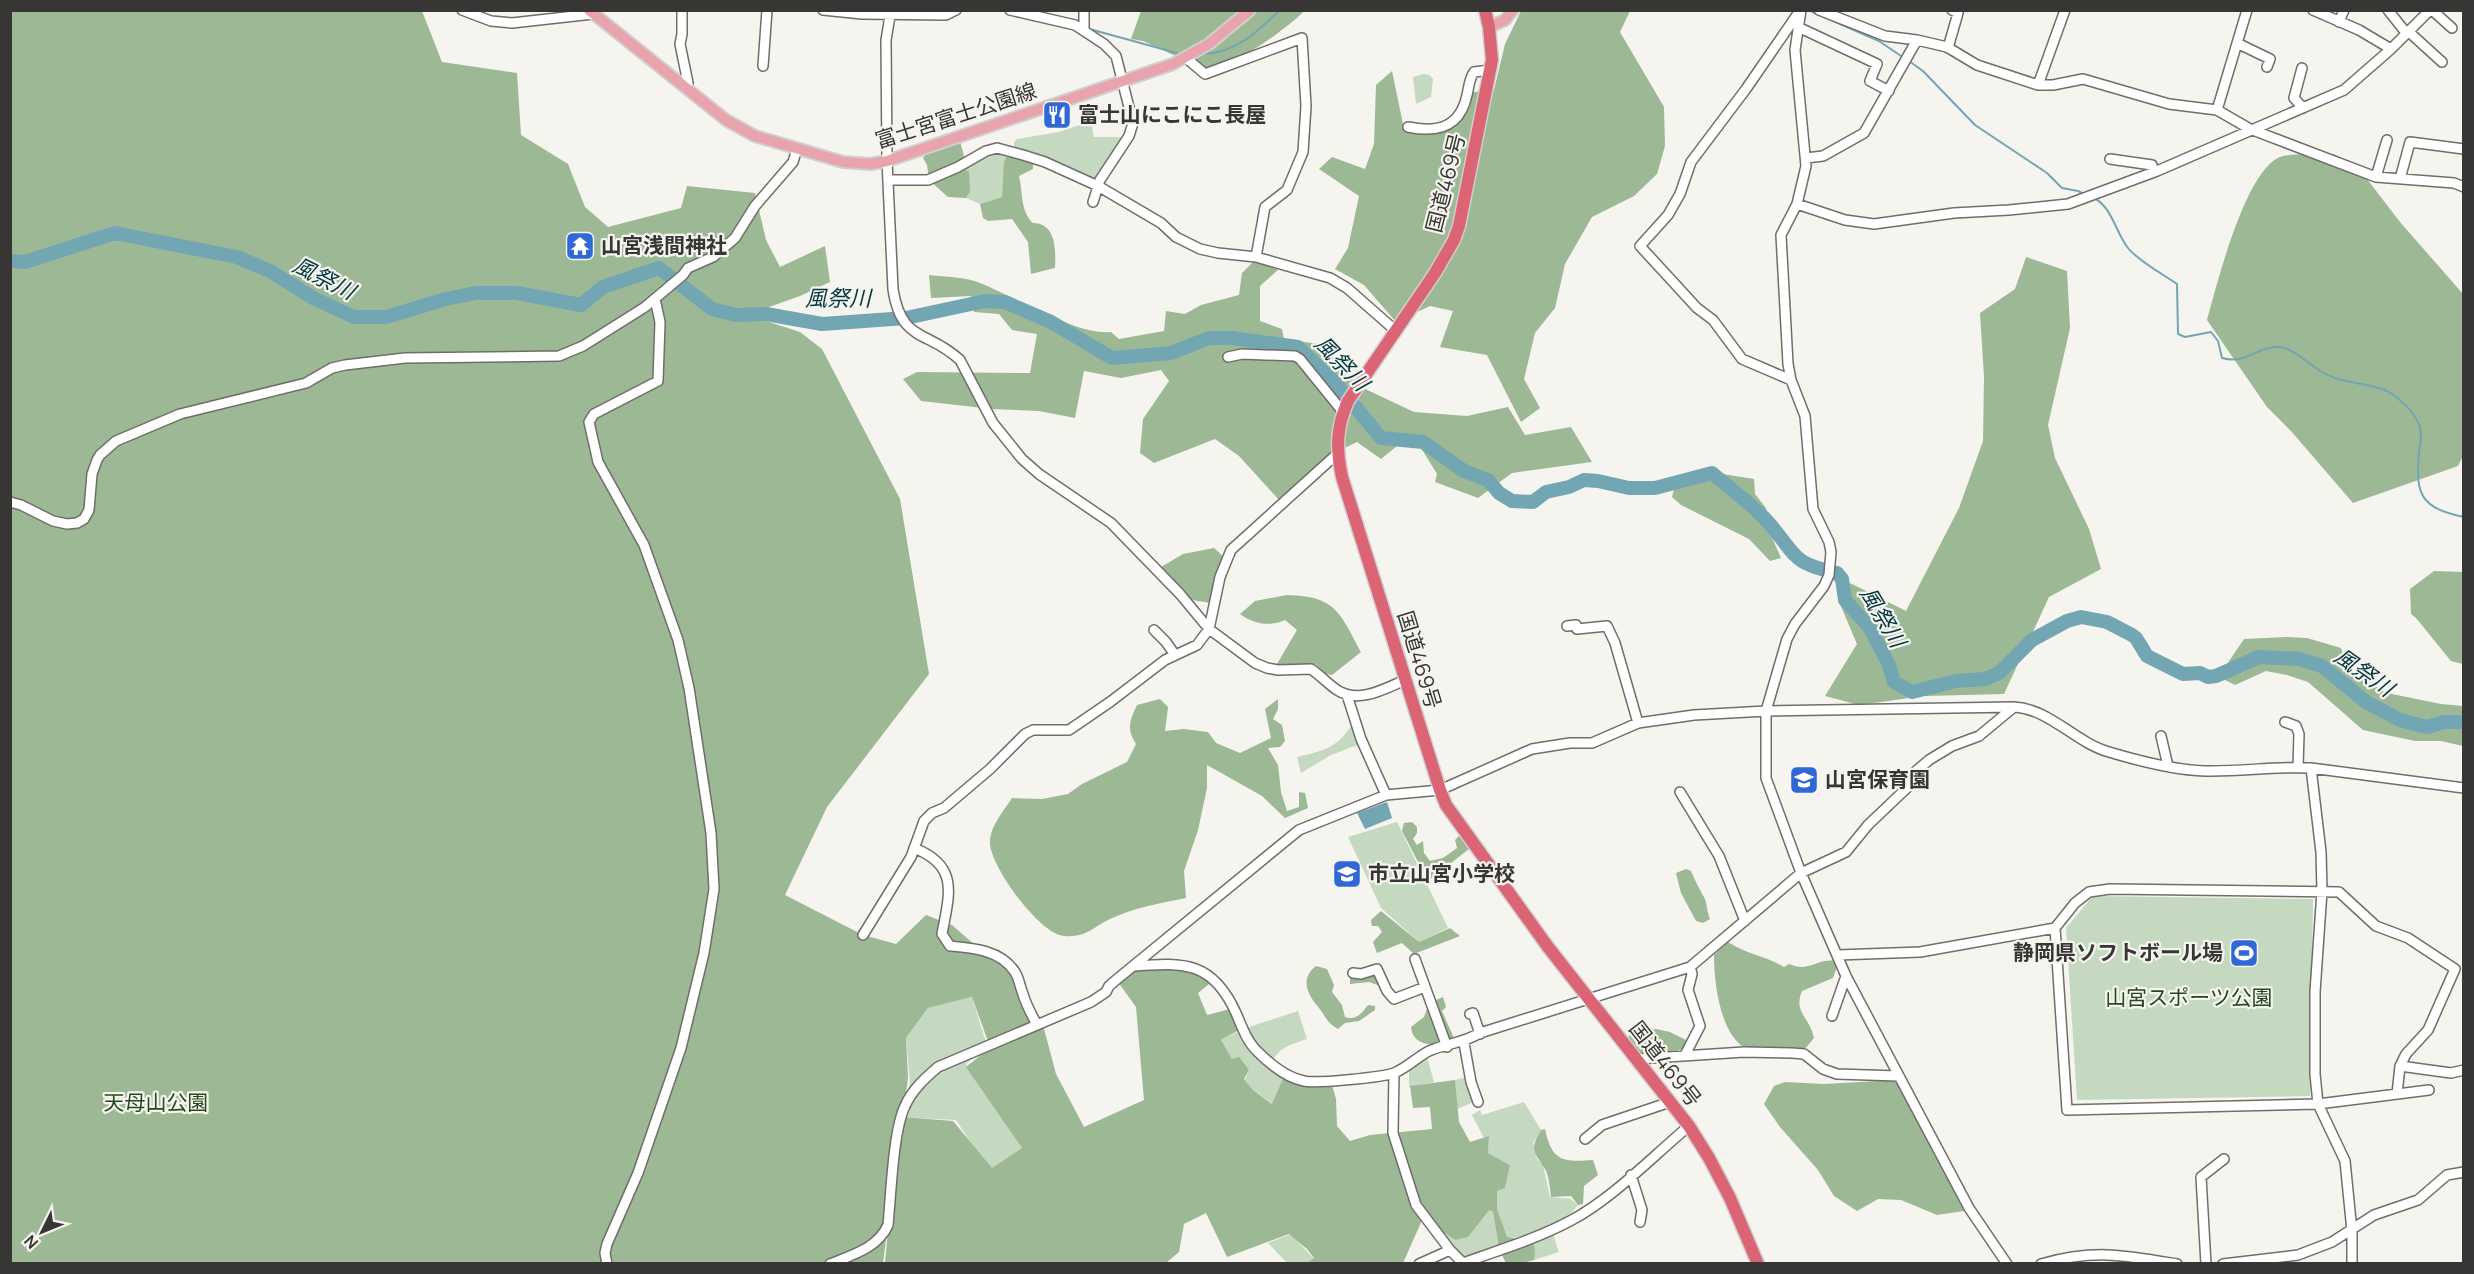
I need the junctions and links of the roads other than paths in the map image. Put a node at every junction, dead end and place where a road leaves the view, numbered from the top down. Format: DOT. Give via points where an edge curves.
graph roads {
  1 [pos="462,10"];
  2 [pos="682,10"];
  3 [pos="767,10"];
  4 [pos="823,10"];
  5 [pos="956,10"];
  6 [pos="1010,10"];
  7 [pos="1084,10"];
  8 [pos="1250,10"];
  9 [pos="1485,10"];
  10 [pos="1513,10"];
  11 [pos="1801,10"];
  12 [pos="1819,10"];
  13 [pos="1952,10"];
  14 [pos="2065,10"];
  15 [pos="2247,10"];
  16 [pos="2313,10"];
  17 [pos="2344,10"];
  18 [pos="2388,10"];
  19 [pos="2431,10"];
  20 [pos="591,12"];
  21 [pos="890,12"];
  22 [pos="2339,22"];
  23 [pos="1489,27"];
  24 [pos="1798,27"];
  25 [pos="2452,28"];
  26 [pos="1084,31"];
  27 [pos="2408,33"];
  28 [pos="1917,40"];
  29 [pos="2237,43"];
  30 [pos="1948,48"];
  31 [pos="2391,50"];
  32 [pos="1186,58"];
  33 [pos="2442,62"];
  34 [pos="763,66"];
  35 [pos="2266,67"];
  36 [pos="2302,68"];
  37 [pos="1490,70"];
  38 [pos="1123,81"];
  39 [pos="2038,85"];
  40 [pos="686,88"];
  41 [pos="1889,92"];
  42 [pos="2303,108"];
  43 [pos="2217,110"];
  44 [pos="1408,127"];
  45 [pos="2250,129"];
  46 [pos="2387,140"];
  47 [pos="797,149"];
  48 [pos="2463,149"];
  49 [pos="1806,158"];
  50 [pos="2110,159"];
  51 [pos="886,160"];
  52 [pos="2154,172"];
  53 [pos="2376,177"];
  54 [pos="2400,179"];
  55 [pos="889,180"];
  56 [pos="1098,186"];
  57 [pos="2463,187"];
  58 [pos="1093,202"];
  59 [pos="1797,204"];
  60 [pos="1256,257"];
  61 [pos="655,299"];
  62 [pos="1396,331"];
  63 [pos="1227,357"];
  64 [pos="1791,380"];
  65 [pos="1343,412"];
  66 [pos="1337,454"];
  67 [pos="10,502"];
  68 [pos="1567,626"];
  69 [pos="1209,629"];
  70 [pos="1155,630"];
  71 [pos="1175,655"];
  72 [pos="1405,680"];
  73 [pos="1347,695"];
  74 [pos="2014,707"];
  75 [pos="1766,711"];
  76 [pos="2285,722"];
  77 [pos="1638,723"];
  78 [pos="2161,736"];
  79 [pos="2168,766"];
  80 [pos="2298,767"];
  81 [pos="2311,768"];
  82 [pos="2463,788"];
  83 [pos="1440,790"];
  84 [pos="1680,792"];
  85 [pos="1386,795"];
  86 [pos="914,848"];
  87 [pos="1801,873"];
  88 [pos="2322,891"];
  89 [pos="1745,921"];
  90 [pos="2055,928"];
  91 [pos="863,935"];
  92 [pos="1838,955"];
  93 [pos="1415,959"];
  94 [pos="1135,966"];
  95 [pos="2459,966"];
  96 [pos="1690,968"];
  97 [pos="1353,973"];
  98 [pos="1846,976"];
  99 [pos="1425,987"];
  100 [pos="1589,1000"];
  101 [pos="1470,1014"];
  102 [pos="1832,1016"];
  103 [pos="1037,1025"];
  104 [pos="1480,1034"];
  105 [pos="1464,1043"];
  106 [pos="1447,1047"];
  107 [pos="1685,1055"];
  108 [pos="1637,1059"];
  109 [pos="2400,1066"];
  110 [pos="2463,1070"];
  111 [pos="1394,1073"];
  112 [pos="1898,1076"];
  113 [pos="2429,1090"];
  114 [pos="2397,1094"];
  115 [pos="1478,1102"];
  116 [pos="1671,1102"];
  117 [pos="2318,1104"];
  118 [pos="1689,1126"];
  119 [pos="1585,1139"];
  120 [pos="2224,1158"];
  121 [pos="2463,1172"];
  122 [pos="1631,1175"];
  123 [pos="1640,1222"];
  124 [pos="2352,1231"];
  125 [pos="1450,1250"];
  126 [pos="607,1263"];
  127 [pos="830,1263"];
  128 [pos="1419,1263"];
  129 [pos="1758,1263"];
  130 [pos="2007,1263"];
  131 [pos="2040,1263"];
  132 [pos="2177,1263"];
  133 [pos="2206,1263"];
  134 [pos="2223,1263"];
  135 [pos="2352,1263"];
  1 -- 20 [label="street" via="491,21 512,23"];
  2 -- 40 [label="street" via="680,44"];
  3 -- 34 [label="street"];
  4 -- 21 [label="street"];
  5 -- 21 [label="street" via="946,15"];
  6 -- 26 [label="street" via="1066,22"];
  7 -- 26 [label="street"];
  8 -- 32 [label="main road, 富士宮富士公園線"];
  9 -- 23 [label="highway, 国道469号"];
  10 -- 23 [label="main road" via="1505,20"];
  11 -- 24 [label="street"];
  11 -- 64 [label="street" via="1690,162 1680,194 1668,215 1640,246 1713,320 1742,359"];
  12 -- 28 [label="street" via="1885,36"];
  13 -- 30 [label="street" via="1958,13"];
  14 -- 39 [label="street"];
  15 -- 29 [label="street"];
  16 -- 22 [label="street"];
  17 -- 22 [label="street"];
  18 -- 27 [label="street"];
  19 -- 25 [label="street"];
  19 -- 27 [label="street"];
  20 -- 40 [label="main road, 富士宮富士公園線"];
  21 -- 51 [label="street" via="886,40"];
  22 -- 31 [label="street"];
  23 -- 37 [label="highway, 国道469号"];
  24 -- 41 [label="street" via="1877,64 1870,81"];
  24 -- 49 [label="street" via="1795,50"];
  26 -- 38 [label="street" via="1116,56"];
  27 -- 31 [label="street"];
  27 -- 33 [label="street"];
  28 -- 30 [label="street"];
  28 -- 41 [label="street"];
  29 -- 35 [label="street" via="2270,59"];
  29 -- 43 [label="street"];
  30 -- 39 [label="street" via="1977,65"];
  31 -- 42 [label="street" via="2344,90"];
  32 -- 38 [label="main road, 富士宮富士公園線"];
  32 -- 60 [label="street" via="1205,74 1302,38 1306,106 1303,152 1287,190 1265,207"];
  36 -- 42 [label="street" via="2294,98"];
  37 -- 44 [label="street" via="1474,72 1455,121 1436,128"];
  37 -- 62 [label="highway, 国道469号" via="1454,240"];
  38 -- 51 [label="main road, 富士宮富士公園線"];
  38 -- 56 [label="street" via="1133,123"];
  39 -- 43 [label="street" via="2083,79 2169,104"];
  40 -- 47 [label="main road, 富士宮富士公園線" via="742,130"];
  41 -- 49 [label="street" via="1864,133 1823,156"];
  42 -- 45 [label="street"];
  43 -- 45 [label="street"];
  45 -- 52 [label="street"];
  45 -- 53 [label="street"];
  46 -- 53 [label="street"];
  47 -- 51 [label="main road, 富士宮富士公園線" via="843,162 871,164"];
  47 -- 61 [label="street" via="793,162 735,238 713,257 688,268"];
  48 -- 54 [label="street" via="2410,142"];
  49 -- 59 [label="street"];
  50 -- 52 [label="street" via="2152,165"];
  51 -- 55 [label="street"];
  52 -- 59 [label="street" via="2068,204 1874,224 1845,220"];
  53 -- 54 [label="street"];
  54 -- 57 [label="street"];
  55 -- 56 [label="street" via="928,180 997,148 1044,162"];
  55 -- 69 [label="street" via="893,289 904,323 960,360 993,423 1022,459 1111,523"];
  56 -- 58 [label="street"];
  56 -- 60 [label="street" via="1200,249"];
  59 -- 64 [label="street" via="1781,235"];
  60 -- 62 [label="street" via="1330,278"];
  61 -- 67 [label="street" via="583,346 559,356 371,360 333,368 289,388 211,405 153,424 116,441 100,455 92,474 89,510 77,523 52,521"];
  61 -- 126 [label="street" via="660,322 658,381 594,414 589,422 598,462 644,545 678,639 711,833 714,889 704,953 681,1048 638,1173 607,1244"];
  62 -- 65 [label="highway, 国道469号"];
  63 -- 65 [label="street" via="1242,354 1300,358"];
  64 -- 75 [label="street" via="1805,416 1813,508 1831,552 1824,586 1787,639"];
  65 -- 66 [label="highway, 国道469号"];
  66 -- 69 [label="street" via="1231,550 1220,577"];
  66 -- 72 [label="highway, 国道469号"];
  68 -- 77 [label="street" via="1607,626"];
  69 -- 71 [label="street" via="1197,645"];
  69 -- 73 [label="street" via="1255,663 1278,670 1311,669"];
  70 -- 71 [label="street"];
  71 -- 86 [label="street" via="1069,730 1034,730 1024,734 990,769 924,821"];
  72 -- 73 [label="street" via="1368,694"];
  72 -- 83 [label="highway, 国道469号"];
  73 -- 85 [label="street"];
  74 -- 75 [label="street"];
  74 -- 79 [label="street" via="2045,717 2108,752"];
  74 -- 87 [label="street" via="1979,736 1952,746 1915,772 1910,785 1846,852"];
  75 -- 77 [label="street"];
  75 -- 87 [label="street" via="1766,778"];
  76 -- 80 [label="street" via="2296,726 2299,734"];
  77 -- 83 [label="street" via="1592,743 1532,749"];
  78 -- 79 [label="street"];
  79 -- 80 [label="street" via="2204,771"];
  80 -- 81 [label="street"];
  81 -- 82 [label="street"];
  81 -- 88 [label="street"];
  83 -- 85 [label="street"];
  83 -- 100 [label="highway, 国道469号" via="1458,825"];
  84 -- 89 [label="street" via="1719,856"];
  85 -- 94 [label="street" via="1299,830"];
  86 -- 91 [label="street"];
  86 -- 103 [label="street" via="939,862 946,874 950,886 942,934 950,946 993,954 1006,962 1016,972"];
  87 -- 89 [label="street"];
  87 -- 92 [label="street"];
  88 -- 90 [label="street" via="2110,889 2089,892"];
  88 -- 95 [label="street" via="2338,892 2376,926 2408,938"];
  88 -- 117 [label="street" via="2315,992"];
  89 -- 96 [label="street"];
  90 -- 92 [label="street" via="1920,952"];
  90 -- 117 [label="street" via="2067,1110"];
  92 -- 98 [label="street"];
  93 -- 99 [label="street"];
  94 -- 103 [label="street" via="1090,1002"];
  94 -- 111 [label="street" via="1190,966 1210,976 1222,988 1257,1052 1286,1074 1305,1082"];
  95 -- 109 [label="street" via="2428,1030"];
  96 -- 100 [label="street"];
  96 -- 107 [label="street" via="1688,990 1700,1026"];
  97 -- 99 [label="street" via="1377,969 1394,999"];
  98 -- 102 [label="street"];
  98 -- 112 [label="street"];
  99 -- 106 [label="street"];
  100 -- 104 [label="street"];
  100 -- 108 [label="highway, 国道469号"];
  101 -- 104 [label="street" via="1473,1013"];
  103 -- 127 [label="street" via="938,1067 924,1078 904,1106 899,1125 885,1233 868,1247"];
  104 -- 105 [label="street"];
  105 -- 106 [label="street"];
  105 -- 115 [label="street"];
  106 -- 111 [label="street" via="1429,1052"];
  107 -- 108 [label="street"];
  107 -- 112 [label="street" via="1804,1054 1837,1074"];
  108 -- 116 [label="highway, 国道469号"];
  109 -- 110 [label="street" via="2451,1073"];
  109 -- 114 [label="street"];
  111 -- 125 [label="street" via="1393,1133 1416,1205"];
  112 -- 130 [label="street" via="1969,1208"];
  113 -- 114 [label="street"];
  114 -- 117 [label="street"];
  116 -- 118 [label="highway, 国道469号"];
  116 -- 119 [label="street" via="1602,1125"];
  117 -- 124 [label="street" via="2345,1161"];
  118 -- 122 [label="street"];
  118 -- 129 [label="highway, 国道469号" via="1730,1198"];
  120 -- 133 [label="street" via="2200,1177"];
  121 -- 124 [label="street" via="2447,1175 2418,1200 2374,1215"];
  122 -- 123 [label="street" via="1642,1210"];
  122 -- 125 [label="street" via="1572,1220 1537,1236 1463,1263"];
  124 -- 134 [label="street" via="2298,1255"];
  124 -- 135 [label="street"];
  125 -- 128 [label="street"];
  131 -- 132 [label="street" via="2107,1253"];
}
